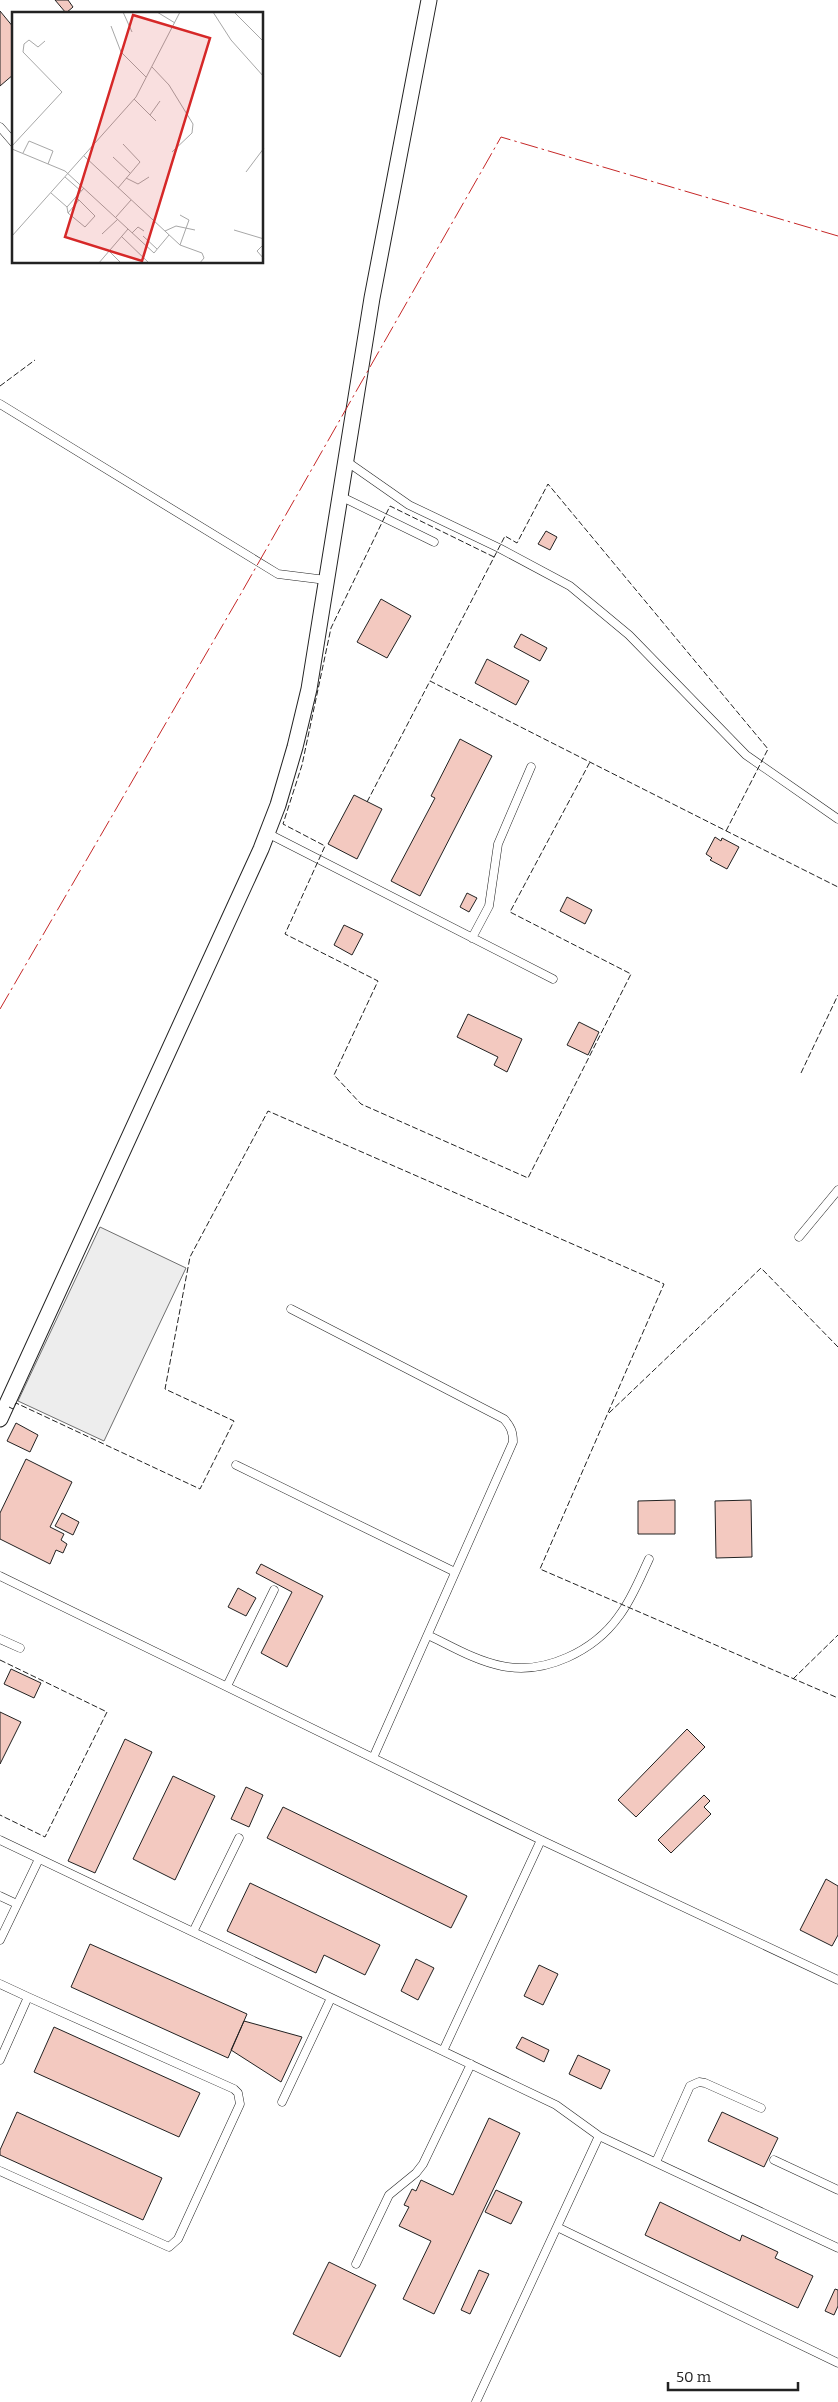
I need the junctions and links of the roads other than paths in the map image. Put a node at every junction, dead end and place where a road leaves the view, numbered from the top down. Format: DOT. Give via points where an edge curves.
graph roads {
  1 [pos="429,0"];
  2 [pos="0,127"];
  3 [pos="12,142"];
  4 [pos="0,404"];
  5 [pos="346,461"];
  6 [pos="340,496"];
  7 [pos="434,542"];
  8 [pos="326,580"];
  9 [pos="531,767"];
  10 [pos="838,819"];
  11 [pos="267,833"];
  12 [pos="472,938"];
  13 [pos="553,979"];
  14 [pos="838,1190"];
  15 [pos="799,1237"];
  16 [pos="291,1309"];
  17 [pos="0,1419"];
  18 [pos="236,1465"];
  19 [pos="649,1559"];
  20 [pos="455,1572"];
  21 [pos="0,1576"];
  22 [pos="274,1590"];
  23 [pos="428,1635"];
  24 [pos="0,1639"];
  25 [pos="20,1648"];
  26 [pos="227,1686"];
  27 [pos="373,1758"];
  28 [pos="239,1838"];
  29 [pos="0,1840"];
  30 [pos="541,1840"];
  31 [pos="39,1859"];
  32 [pos="0,1896"];
  33 [pos="18,1904"];
  34 [pos="193,1932"];
  35 [pos="0,1940"];
  36 [pos="838,1980"];
  37 [pos="0,1984"];
  38 [pos="28,1997"];
  39 [pos="331,1998"];
  40 [pos="443,2051"];
  41 [pos="0,2060"];
  42 [pos="472,2064"];
  43 [pos="282,2102"];
  44 [pos="761,2108"];
  45 [pos="599,2136"];
  46 [pos="774,2160"];
  47 [pos="656,2162"];
  48 [pos="0,2170"];
  49 [pos="838,2190"];
  50 [pos="557,2227"];
  51 [pos="838,2248"];
  52 [pos="356,2264"];
  53 [pos="838,2362"];
  54 [pos="476,2402"];
  1 -- 5 [label="street" via="372,298"];
  2 -- 3 [label="lane"];
  4 -- 8 [label="lane" via="278,574"];
  5 -- 6 [label="street"];
  5 -- 10 [label="lane" via="409,505 570,586 629,636 746,755"];
  6 -- 7 [label="lane"];
  6 -- 8 [label="street"];
  8 -- 11 [label="street" via="307,699"];
  9 -- 12 [label="lane" via="498,844 489,906"];
  11 -- 12 [label="lane"];
  11 -- 17 [label="street"];
  12 -- 13 [label="lane"];
  14 -- 15 [label="lane"];
  16 -- 20 [label="lane" via="510,1426 513,1442"];
  18 -- 20 [label="lane"];
  19 -- 23 [label="lane" via="621,1615 612,1625 584,1648 544,1665 501,1666"];
  20 -- 23 [label="lane"];
  21 -- 26 [label="lane"];
  22 -- 26 [label="lane"];
  23 -- 27 [label="lane"];
  24 -- 25 [label="lane"];
  26 -- 27 [label="lane"];
  27 -- 30 [label="lane"];
  28 -- 34 [label="lane"];
  29 -- 31 [label="lane"];
  30 -- 36 [label="lane"];
  30 -- 40 [label="lane"];
  31 -- 33 [label="lane"];
  31 -- 34 [label="lane"];
  32 -- 33 [label="lane"];
  33 -- 35 [label="lane"];
  34 -- 39 [label="lane"];
  37 -- 38 [label="lane"];
  38 -- 41 [label="lane"];
  38 -- 48 [label="lane" via="234,2089 240,2104 178,2239 169,2247"];
  39 -- 40 [label="lane"];
  39 -- 43 [label="lane"];
  40 -- 42 [label="lane"];
  42 -- 45 [label="lane" via="556,2104"];
  42 -- 52 [label="lane" via="423,2164 389,2195"];
  44 -- 47 [label="lane" via="705,2083 695,2083 690,2086"];
  45 -- 47 [label="lane"];
  45 -- 50 [label="lane"];
  46 -- 49 [label="lane"];
  47 -- 51 [label="lane"];
  50 -- 53 [label="lane"];
  50 -- 54 [label="lane"];
}
